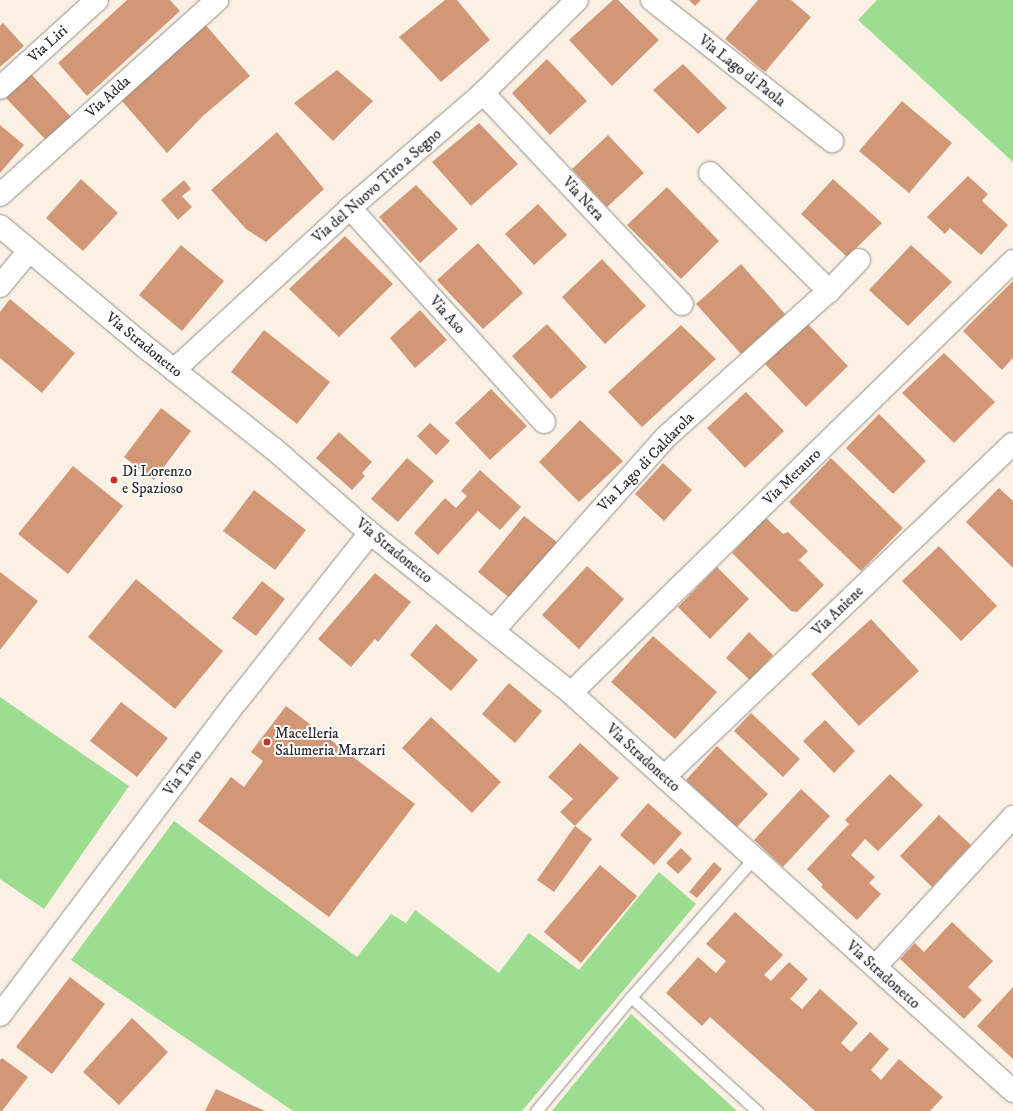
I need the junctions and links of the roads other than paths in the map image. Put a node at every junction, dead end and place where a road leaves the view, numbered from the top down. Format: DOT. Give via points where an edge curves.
graph roads {
  1 [pos="97,0"];
  2 [pos="217,0"];
  3 [pos="577,0"];
  4 [pos="652,0"];
  5 [pos="0,88"];
  6 [pos="483,93"];
  7 [pos="832,141"];
  8 [pos="710,172"];
  9 [pos="0,195"];
  10 [pos="350,208"];
  11 [pos="0,226"];
  12 [pos="29,251"];
  13 [pos="859,260"];
  14 [pos="1013,261"];
  15 [pos="0,286"];
  16 [pos="829,291"];
  17 [pos="682,304"];
  18 [pos="174,370"];
  19 [pos="544,422"];
  20 [pos="1013,444"];
  21 [pos="370,533"];
  22 [pos="494,630"];
  23 [pos="571,693"];
  24 [pos="664,777"];
  25 [pos="1013,817"];
  26 [pos="754,858"];
  27 [pos="875,967"];
  28 [pos="631,997"];
  29 [pos="0,1015"];
  30 [pos="1013,1091"];
  31 [pos="536,1111"];
  32 [pos="756,1111"];
  1 -- 5 [label="street, Via Liri"];
  2 -- 9 [label="street, Via Adda"];
  3 -- 6 [label="street, Via del Nuovo Tiro a Segno"];
  4 -- 7 [label="street, Via Lago di Paola"];
  6 -- 10 [label="street, Via del Nuovo Tiro a Segno"];
  6 -- 17 [label="street, Via Nera"];
  8 -- 16 [label="street"];
  10 -- 18 [label="street, Via del Nuovo Tiro a Segno"];
  10 -- 19 [label="street, Via Aso"];
  11 -- 12 [label="street, Via Stradonetto"];
  12 -- 15 [label="street"];
  12 -- 18 [label="street, Via Stradonetto"];
  13 -- 16 [label="street, Via Lago di Caldarola"];
  14 -- 23 [label="street, Via Metauro"];
  16 -- 22 [label="street, Via Lago di Caldarola" via="666,437"];
  18 -- 21 [label="street, Via Stradonetto" via="274,449"];
  20 -- 24 [label="street, Via Aniene"];
  21 -- 22 [label="street, Via Stradonetto"];
  21 -- 29 [label="street, Via Tavo" via="237,701"];
  22 -- 23 [label="street, Via Stradonetto"];
  23 -- 24 [label="street, Via Stradonetto"];
  24 -- 26 [label="street, Via Stradonetto"];
  25 -- 27 [label="street"];
  26 -- 27 [label="street, Via Stradonetto"];
  26 -- 28 [label="lane"];
  27 -- 30 [label="street, Via Stradonetto"];
  28 -- 31 [label="lane"];
  28 -- 32 [label="lane"];
}
